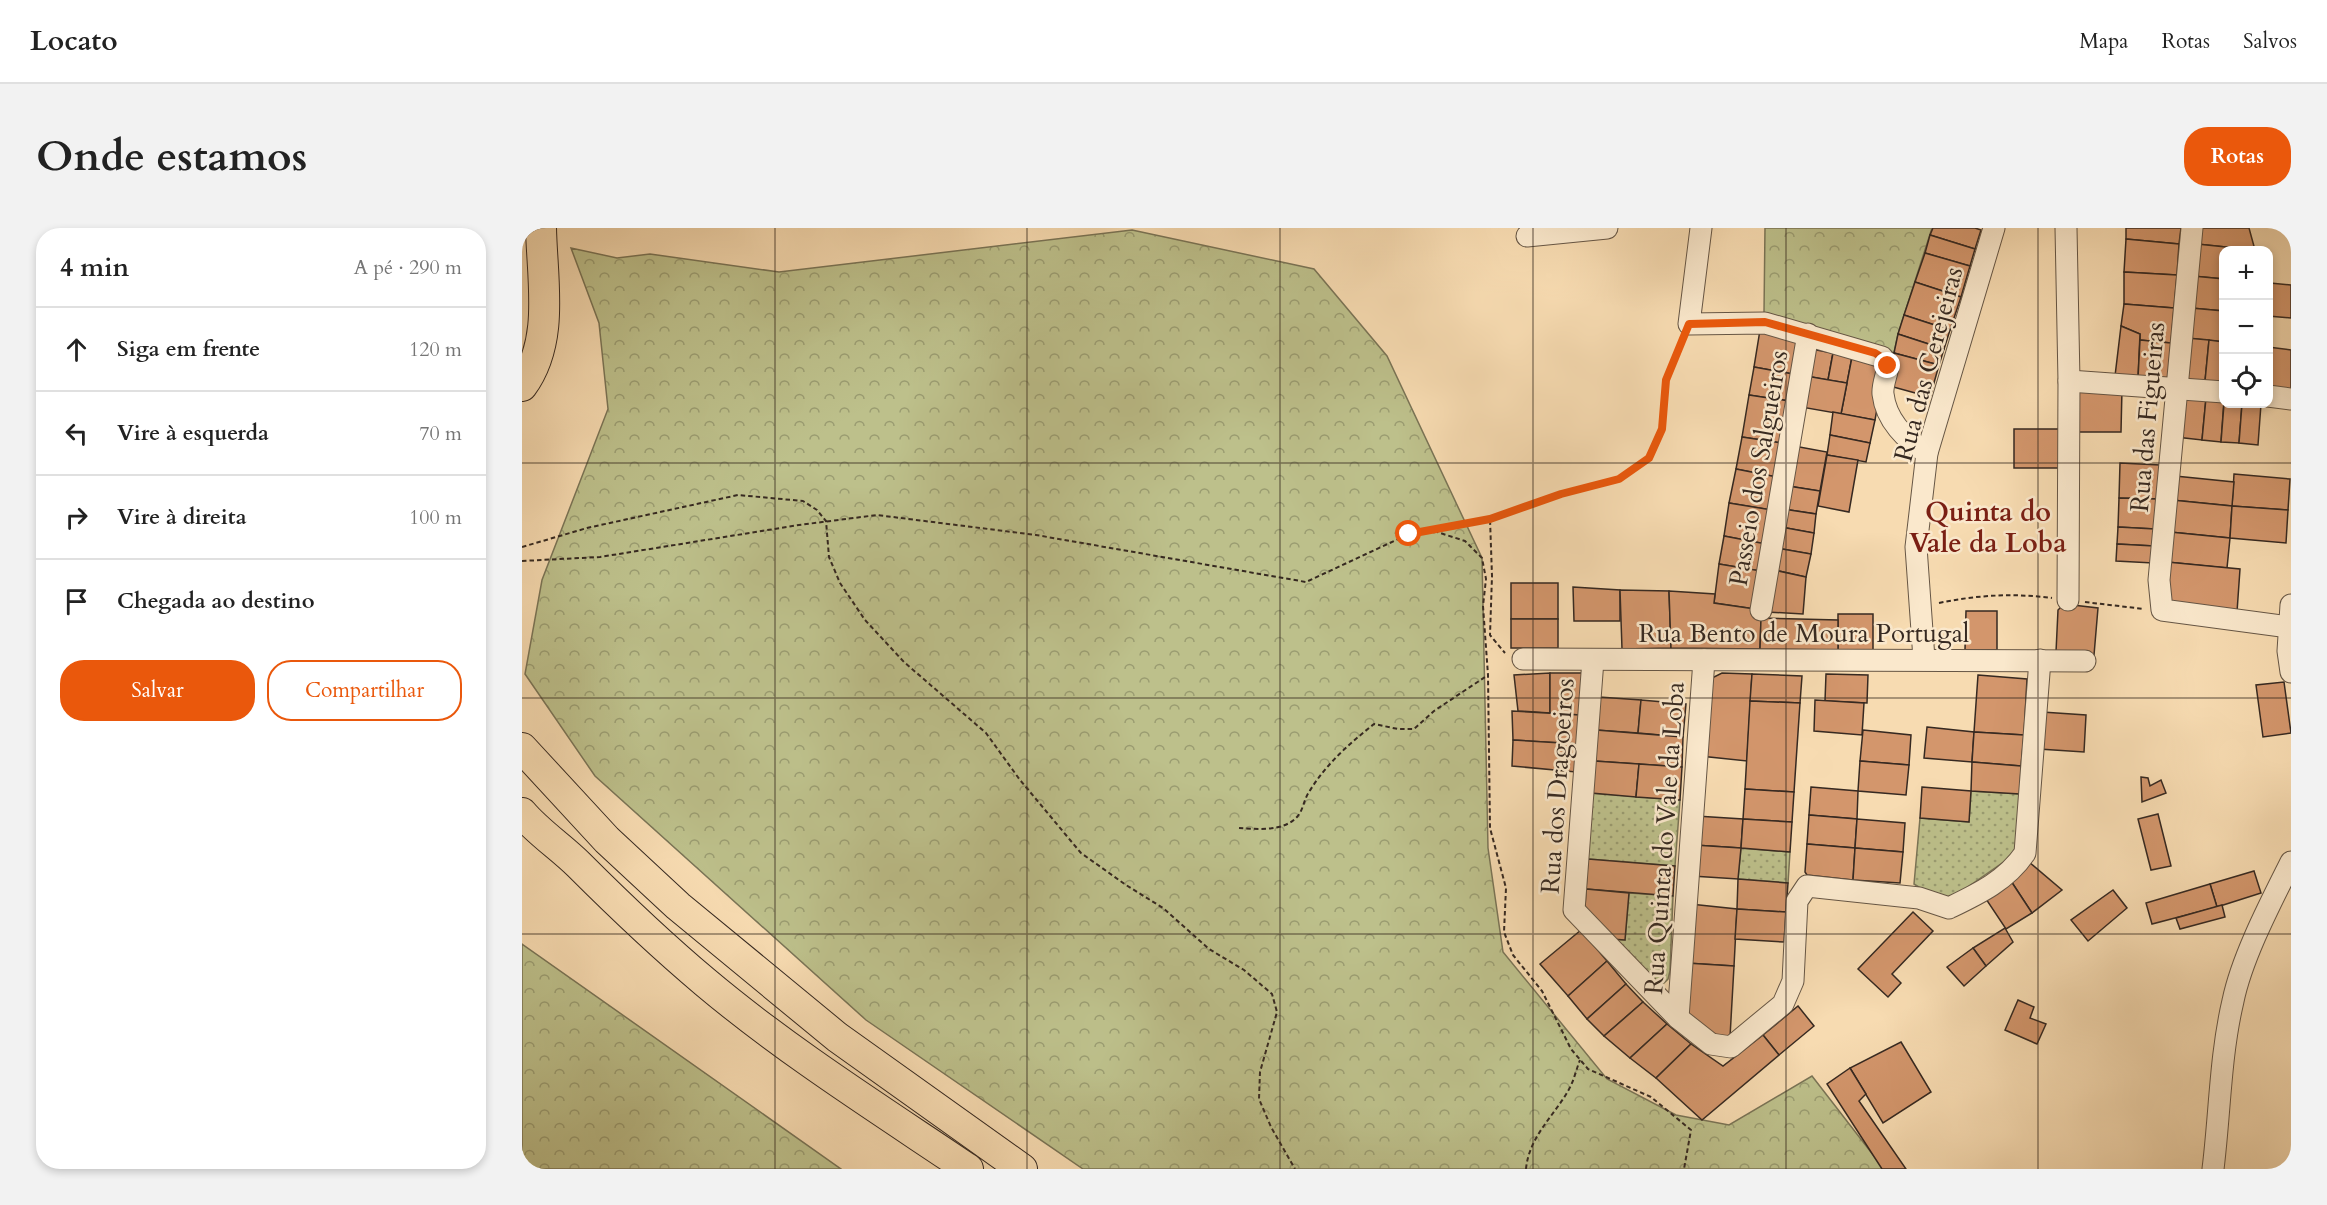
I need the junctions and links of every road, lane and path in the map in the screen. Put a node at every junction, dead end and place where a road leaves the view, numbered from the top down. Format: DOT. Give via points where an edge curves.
graph roads {
  1 [pos="531,228"];
  2 [pos="541,228"];
  3 [pos="1607,228"];
  4 [pos="1701,228"];
  5 [pos="1994,228"];
  6 [pos="2067,228"];
  7 [pos="2192,228"];
  8 [pos="1527,236"];
  9 [pos="1689,324"];
  10 [pos="1808,334"];
  11 [pos="522,339"];
  12 [pos="2069,381"];
  13 [pos="522,386"];
  14 [pos="2177,387"];
  15 [pos="2219,392"];
  16 [pos="2273,397"];
  17 [pos="2291,399"];
  18 [pos="1927,453"];
  19 [pos="1490,519"];
  20 [pos="826,521"];
  21 [pos="1432,530"];
  22 [pos="522,547"];
  23 [pos="522,561"];
  24 [pos="2068,600"];
  25 [pos="2291,605"];
  26 [pos="1920,606"];
  27 [pos="1761,610"];
  28 [pos="2162,610"];
  29 [pos="2289,627"];
  30 [pos="1514,656"];
  31 [pos="1924,659"];
  32 [pos="1593,660"];
  33 [pos="1704,660"];
  34 [pos="2040,660"];
  35 [pos="2085,661"];
  36 [pos="2291,672"];
  37 [pos="1488,675"];
  38 [pos="527,753"];
  39 [pos="522,800"];
  40 [pos="522,813"];
  41 [pos="1239,828"];
  42 [pos="576,862"];
  43 [pos="2291,862"];
  44 [pos="1678,1018"];
  45 [pos="1580,1060"];
  46 [pos="968,1169"];
  47 [pos="1022,1169"];
  48 [pos="1295,1169"];
  49 [pos="1526,1169"];
  50 [pos="1684,1169"];
  51 [pos="2213,1169"];
  1 -- 11 [label="highway" via="531,315"];
  2 -- 13 [label="highway" via="542,340"];
  3 -- 8 [label="street"];
  4 -- 9 [label="street"];
  5 -- 18 [label="street, Rua das Cerejeiras"];
  6 -- 12 [label="street"];
  7 -- 14 [label="street, Rua das Figueiras"];
  9 -- 10 [label="street" via="1765,322"];
  9 -- 19 [label="path" via="1666,380 1662,429 1649,458 1619,479"];
  10 -- 18 [label="street" via="1875,353 1886,360 1883,392 1891,418 1905,437"];
  10 -- 27 [label="street, Passeio dos Salgueiros"];
  12 -- 14 [label="street"];
  12 -- 24 [label="street"];
  14 -- 15 [label="street"];
  14 -- 28 [label="street, Rua das Figueiras" via="2159,580"];
  16 -- 17 [label="street"];
  18 -- 26 [label="street, Rua das Cerejeiras" via="1916,547"];
  19 -- 21 [label="path"];
  19 -- 30 [label="path" via="1490,635"];
  20 -- 21 [label="path" via="877,515 1025,533 1306,582 1409,534"];
  20 -- 22 [label="path" via="802,501 738,495 587,528"];
  20 -- 23 [label="path" via="600,557"];
  20 -- 48 [label="path" via="830,557 840,583 865,621 904,662 986,733 1081,853 1163,908 1209,949 1244,970 1272,994 1277,1012 1260,1072 1259,1099 1270,1127"];
  21 -- 37 [label="path" via="1465,541 1482,558"];
  24 -- 26 [label="path" via="2026,595 1971,596"];
  24 -- 28 [label="path"];
  25 -- 29 [label="street"];
  26 -- 31 [label="street, Rua das Cerejeiras"];
  28 -- 29 [label="street"];
  29 -- 36 [label="street"];
  30 -- 32 [label="street, Rua Bento de Moura Portugal"];
  31 -- 33 [label="street, Rua Bento de Moura Portugal"];
  31 -- 34 [label="street, Rua Bento de Moura Portugal"];
  32 -- 33 [label="street, Rua Bento de Moura Portugal"];
  32 -- 44 [label="street, Rua dos Dragoeiros" via="1574,910"];
  33 -- 44 [label="street, Rua Quinta do Vale da Loba"];
  34 -- 35 [label="street, Rua Bento de Moura Portugal"];
  34 -- 44 [label="street, Rua Quinta do Vale da Loba" via="2025,853 2020,860 1990,888 1948,908 1919,898 1807,886 1797,901 1792,981 1783,1004 1731,1047 1711,1044"];
  37 -- 41 [label="path" via="1414,729 1374,724 1328,765 1308,792 1297,818 1274,829"];
  37 -- 45 [label="path" via="1490,828 1506,888 1504,932 1514,955 1542,992"];
  38 -- 47 [label="highway" via="607,840 748,965 837,1037"];
  39 -- 42 [label="highway"];
  40 -- 42 [label="highway"];
  42 -- 46 [label="highway" via="722,996 840,1083"];
  43 -- 51 [label="street" via="2232,1001"];
  45 -- 49 [label="path" via="1569,1089 1536,1138"];
  45 -- 50 [label="path" via="1588,1069 1651,1097 1691,1130"];
}
